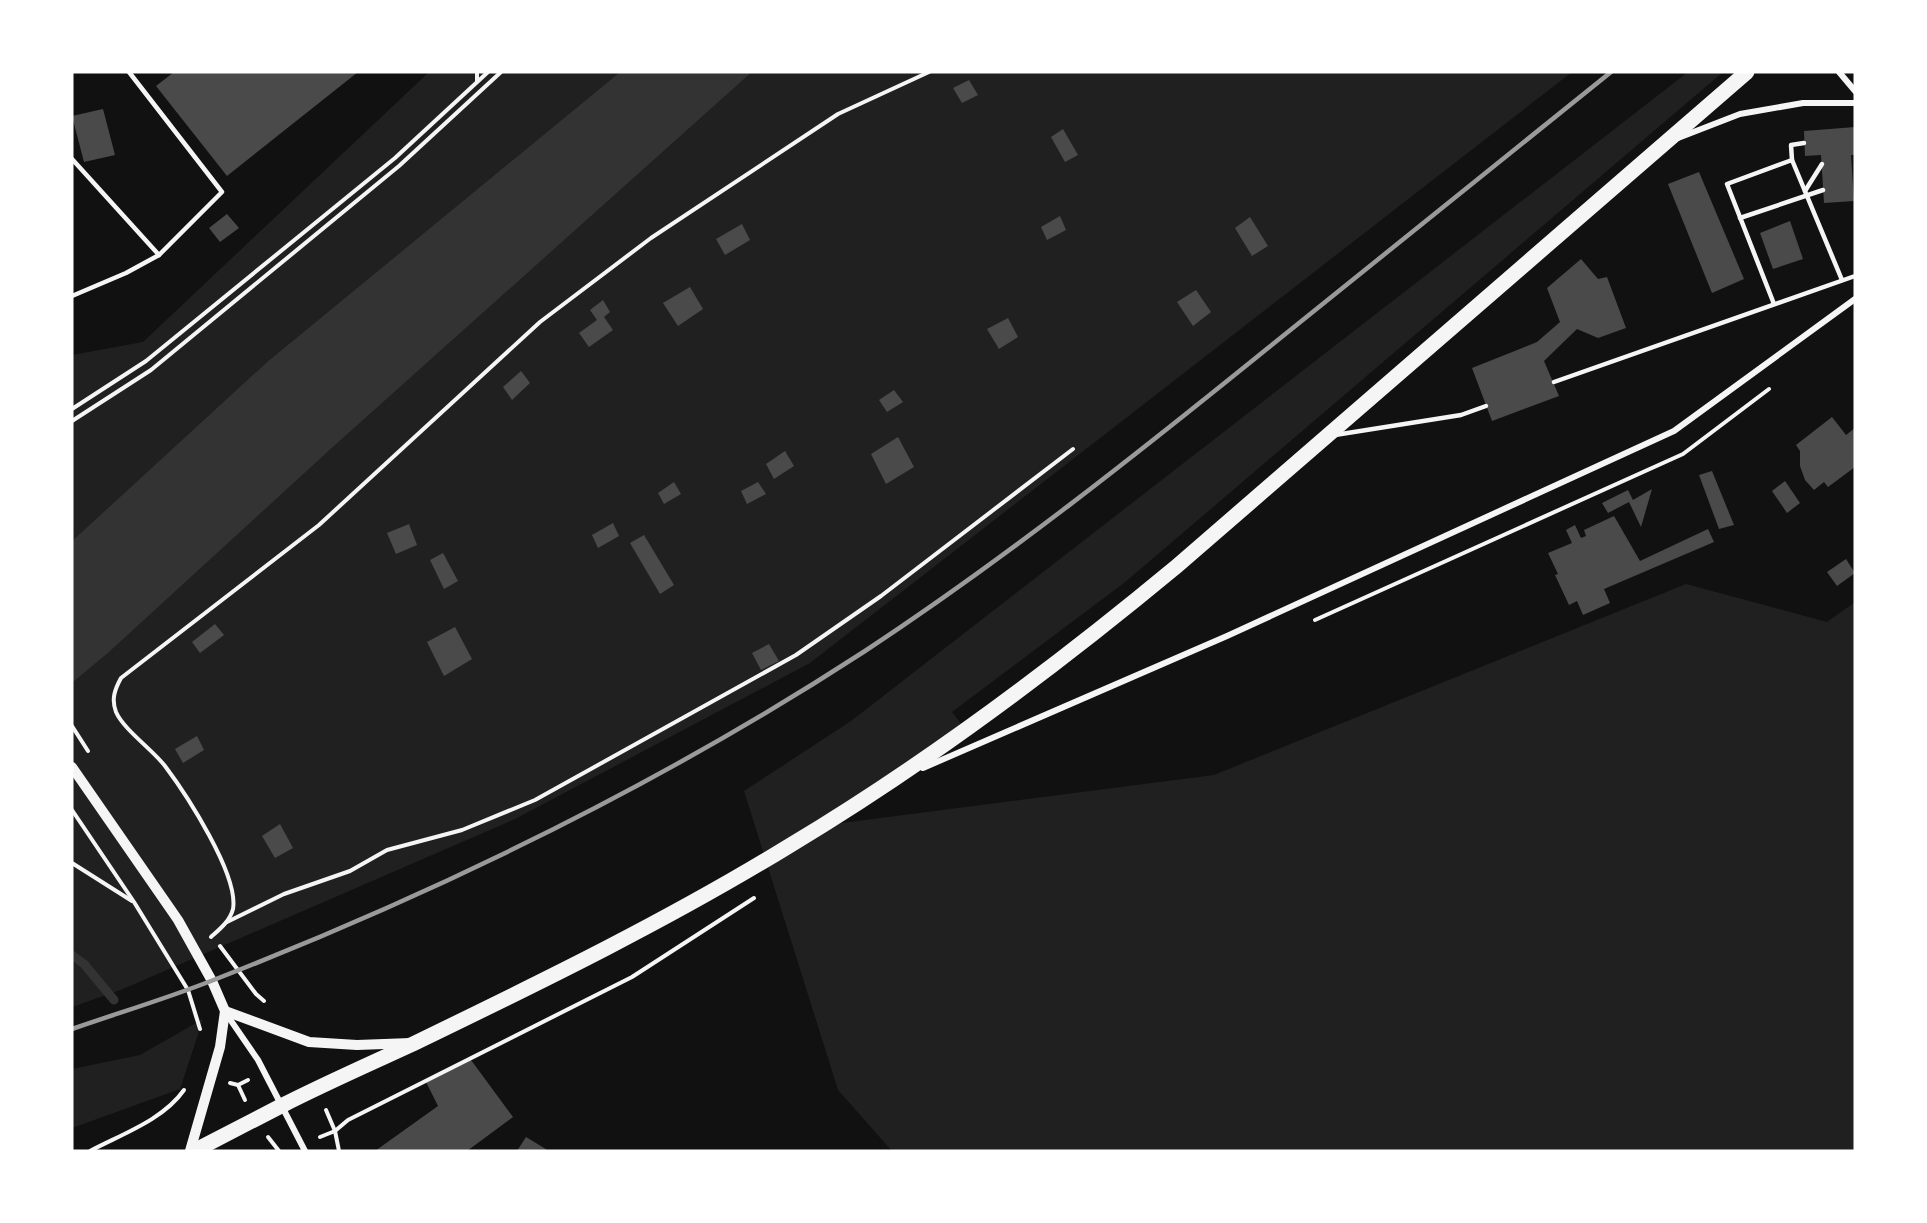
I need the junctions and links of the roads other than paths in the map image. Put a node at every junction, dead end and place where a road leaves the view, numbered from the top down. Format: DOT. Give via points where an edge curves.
graph roads {
  1 [pos="129,72"];
  2 [pos="1747,72"];
  3 [pos="1839,72"];
  4 [pos="1855,91"];
  5 [pos="1855,103"];
  6 [pos="1664,143"];
  7 [pos="1804,143"];
  8 [pos="72,159"];
  9 [pos="1792,160"];
  10 [pos="1822,164"];
  11 [pos="1823,190"];
  12 [pos="1806,193"];
  13 [pos="1740,218"];
  14 [pos="159,255"];
  15 [pos="1855,276"];
  16 [pos="1842,280"];
  17 [pos="72,296"];
  18 [pos="1855,299"];
  19 [pos="1774,304"];
  20 [pos="1554,382"];
  21 [pos="1485,406"];
  22 [pos="1324,437"];
  23 [pos="72,767"];
  24 [pos="894,780"];
  25 [pos="225,1011"];
  26 [pos="415,1042"];
  27 [pos="282,1106"];
  28 [pos="192,1151"];
  29 [pos="305,1151"];
  1 -- 14 [label="lane" via="222,192"];
  2 -- 6 [label="main road"];
  3 -- 4 [label="street"];
  5 -- 6 [label="street" via="1803,103 1740,114"];
  6 -- 22 [label="main road"];
  7 -- 9 [label="lane" via="1791,145"];
  8 -- 14 [label="lane"];
  9 -- 12 [label="lane"];
  9 -- 13 [label="lane" via="1727,184"];
  10 -- 12 [label="lane"];
  11 -- 12 [label="lane"];
  12 -- 13 [label="lane"];
  12 -- 16 [label="lane"];
  13 -- 19 [label="lane"];
  14 -- 17 [label="lane"];
  15 -- 16 [label="lane"];
  16 -- 19 [label="lane"];
  18 -- 24 [label="street" via="1674,431 1227,636"];
  19 -- 20 [label="lane"];
  21 -- 22 [label="lane" via="1461,415"];
  22 -- 24 [label="main road" via="1120,613"];
  23 -- 25 [label="street" via="178,920"];
  24 -- 26 [label="main road" via="711,891"];
  25 -- 26 [label="street" via="309,1042 357,1046"];
  25 -- 27 [label="street" via="258,1060"];
  25 -- 28 [label="street" via="220,1047"];
  26 -- 27 [label="main road"];
  27 -- 28 [label="main road"];
  27 -- 29 [label="street"];
}
